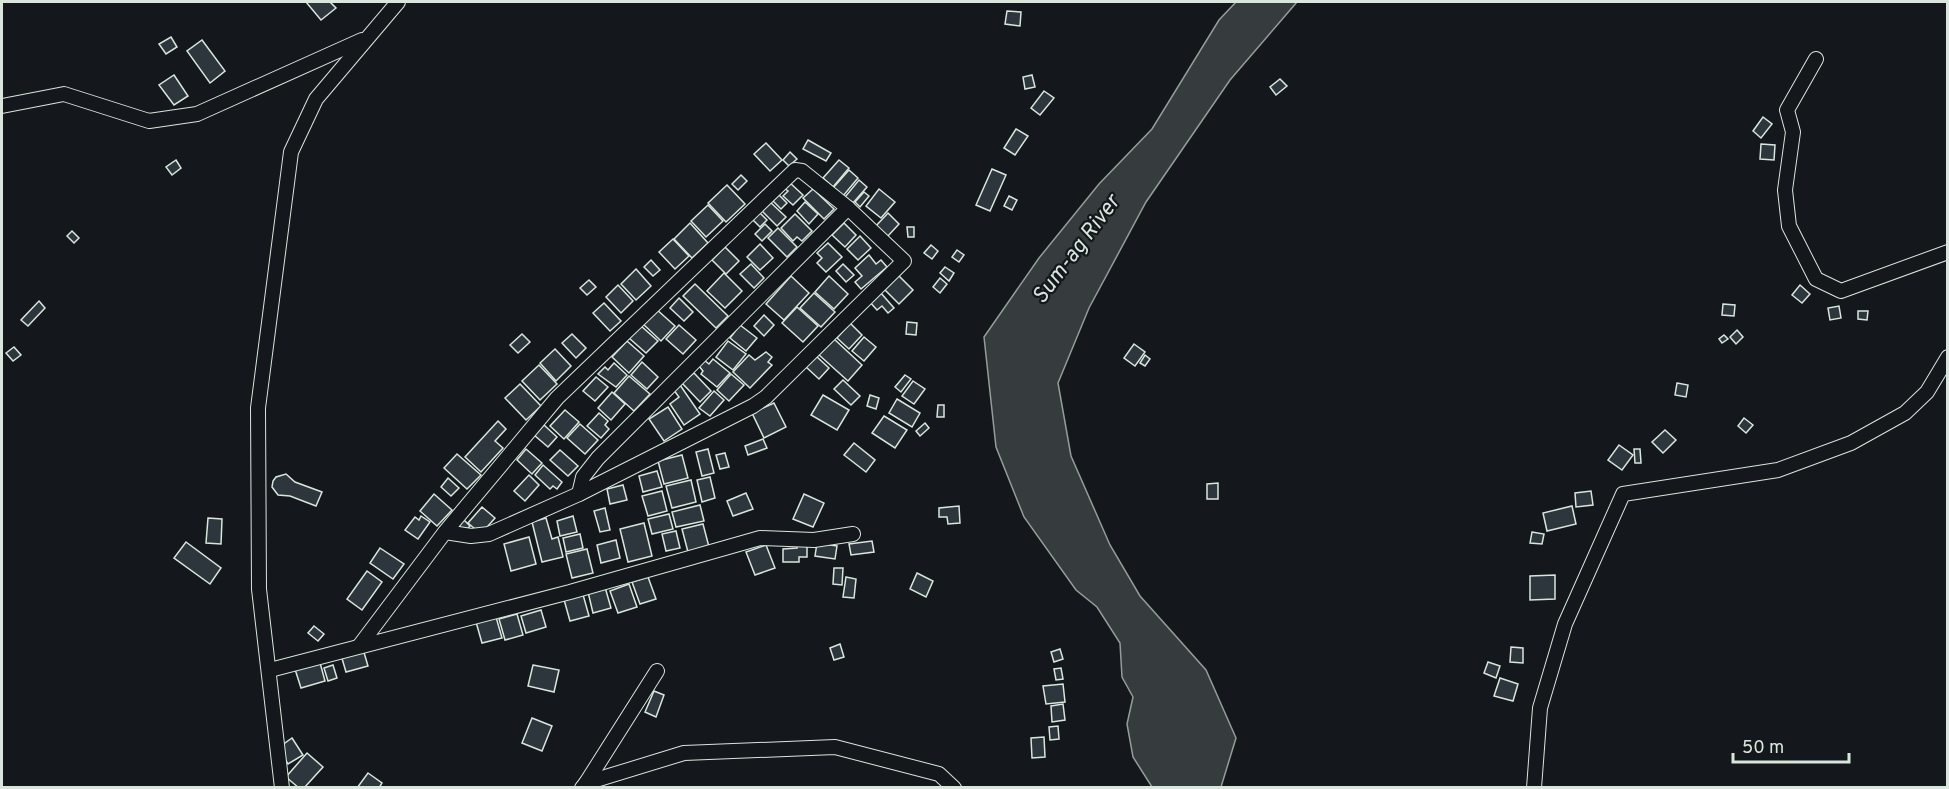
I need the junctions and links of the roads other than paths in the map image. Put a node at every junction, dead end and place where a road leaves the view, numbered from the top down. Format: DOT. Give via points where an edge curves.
graph roads {
  1 [pos="398,2"];
  2 [pos="364,39"];
  3 [pos="1816,59"];
  4 [pos="2,106"];
  5 [pos="848,208"];
  6 [pos="1947,252"];
  7 [pos="1947,357"];
  8 [pos="579,494"];
  9 [pos="445,532"];
  10 [pos="853,534"];
  11 [pos="360,645"];
  12 [pos="270,670"];
  13 [pos="657,671"];
  14 [pos="584,785"];
  15 [pos="282,788"];
  16 [pos="954,788"];
  17 [pos="1534,788"];
  1 -- 2 [label="street"];
  2 -- 4 [label="street" via="197,114 149,121 64,94"];
  2 -- 12 [label="street" via="316,99 291,152 258,408 259,588"];
  3 -- 6 [label="street" via="1787,110 1793,132 1785,190 1789,226 1816,279 1841,291"];
  5 -- 8 [label="street" via="598,458 583,477"];
  5 -- 8 [label="street" via="904,261 759,401"];
  5 -- 9 [label="street" via="802,171 795,170 557,398"];
  7 -- 17 [label="street" via="1927,392 1905,413 1851,443 1778,470 1623,494 1565,624 1540,708"];
  8 -- 9 [label="street" via="489,534"];
  9 -- 11 [label="street"];
  10 -- 11 [label="street" via="814,540 760,538 570,592"];
  11 -- 12 [label="street"];
  12 -- 15 [label="street"];
  13 -- 14 [label="street"];
  14 -- 16 [label="street" via="684,753 835,747 939,774"];
}
